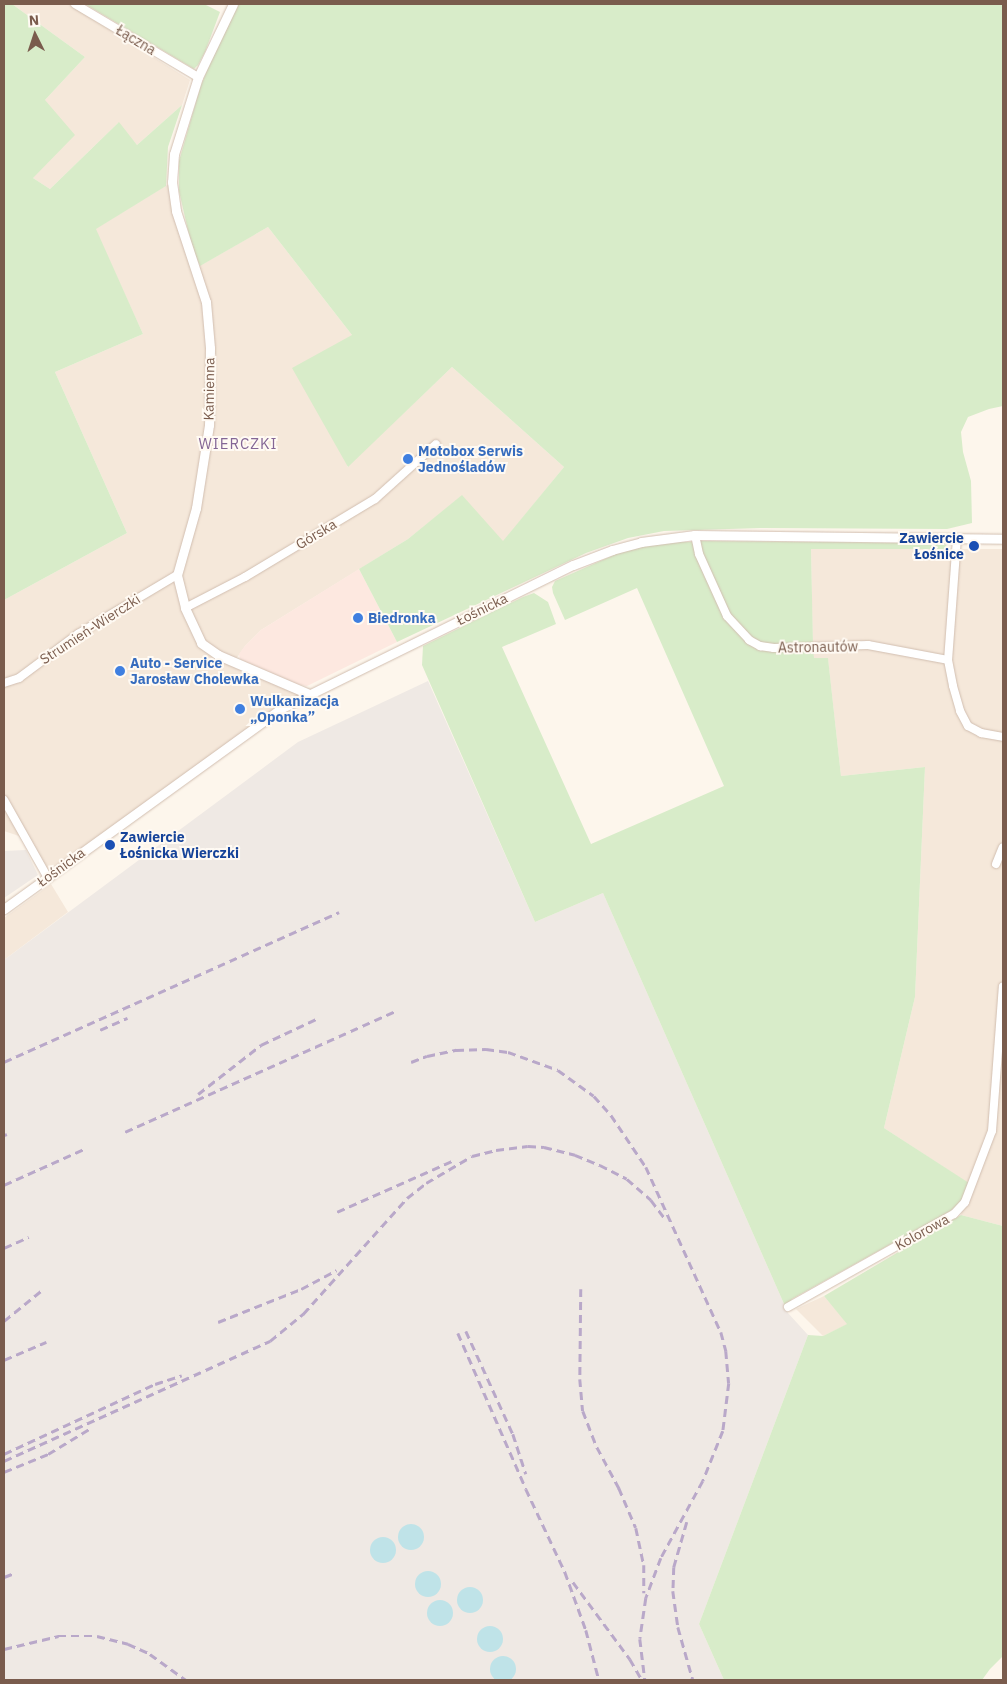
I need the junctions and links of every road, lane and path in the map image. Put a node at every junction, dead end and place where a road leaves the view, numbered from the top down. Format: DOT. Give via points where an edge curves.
graph roads {
  1 [pos="75,4"];
  2 [pos="233,4"];
  3 [pos="198,77"];
  4 [pos="436,444"];
  5 [pos="695,534"];
  6 [pos="957,538"];
  7 [pos="1003,539"];
  8 [pos="177,575"];
  9 [pos="185,608"];
  10 [pos="948,660"];
  11 [pos="4,682"];
  12 [pos="309,694"];
  13 [pos="1003,737"];
  14 [pos="4,800"];
  15 [pos="1003,847"];
  16 [pos="996,864"];
  17 [pos="48,878"];
  18 [pos="4,909"];
  19 [pos="1003,986"];
  20 [pos="788,1307"];
  1 -- 3 [label="street, Łączna"];
  2 -- 3 [label="street, Kamienna"];
  3 -- 8 [label="street, Kamienna" via="176,142 172,182 176,211 206,302 210,348 209,425 196,508"];
  4 -- 9 [label="street, Górska" via="375,499 245,577"];
  5 -- 6 [label="street, Łośnicka"];
  5 -- 10 [label="street, Astronautów" via="699,554 727,616 749,640 760,646 868,645"];
  5 -- 12 [label="street, Łośnicka" via="641,542 573,565"];
  6 -- 7 [label="street, Łośnicka"];
  6 -- 10 [label="street"];
  8 -- 9 [label="street, Kamienna"];
  8 -- 11 [label="street, Strumień-Wierczki" via="78,634 18,678"];
  9 -- 12 [label="street, Kamienna" via="198,638 209,649"];
  10 -- 13 [label="street" via="955,694 968,726 981,733"];
  12 -- 17 [label="street, Łośnicka" via="253,727"];
  14 -- 17 [label="street"];
  15 -- 16 [label="street"];
  17 -- 18 [label="street, Łośnicka"];
  19 -- 20 [label="street, Kolorowa" via="992,1131 965,1202 954,1214"];
}
